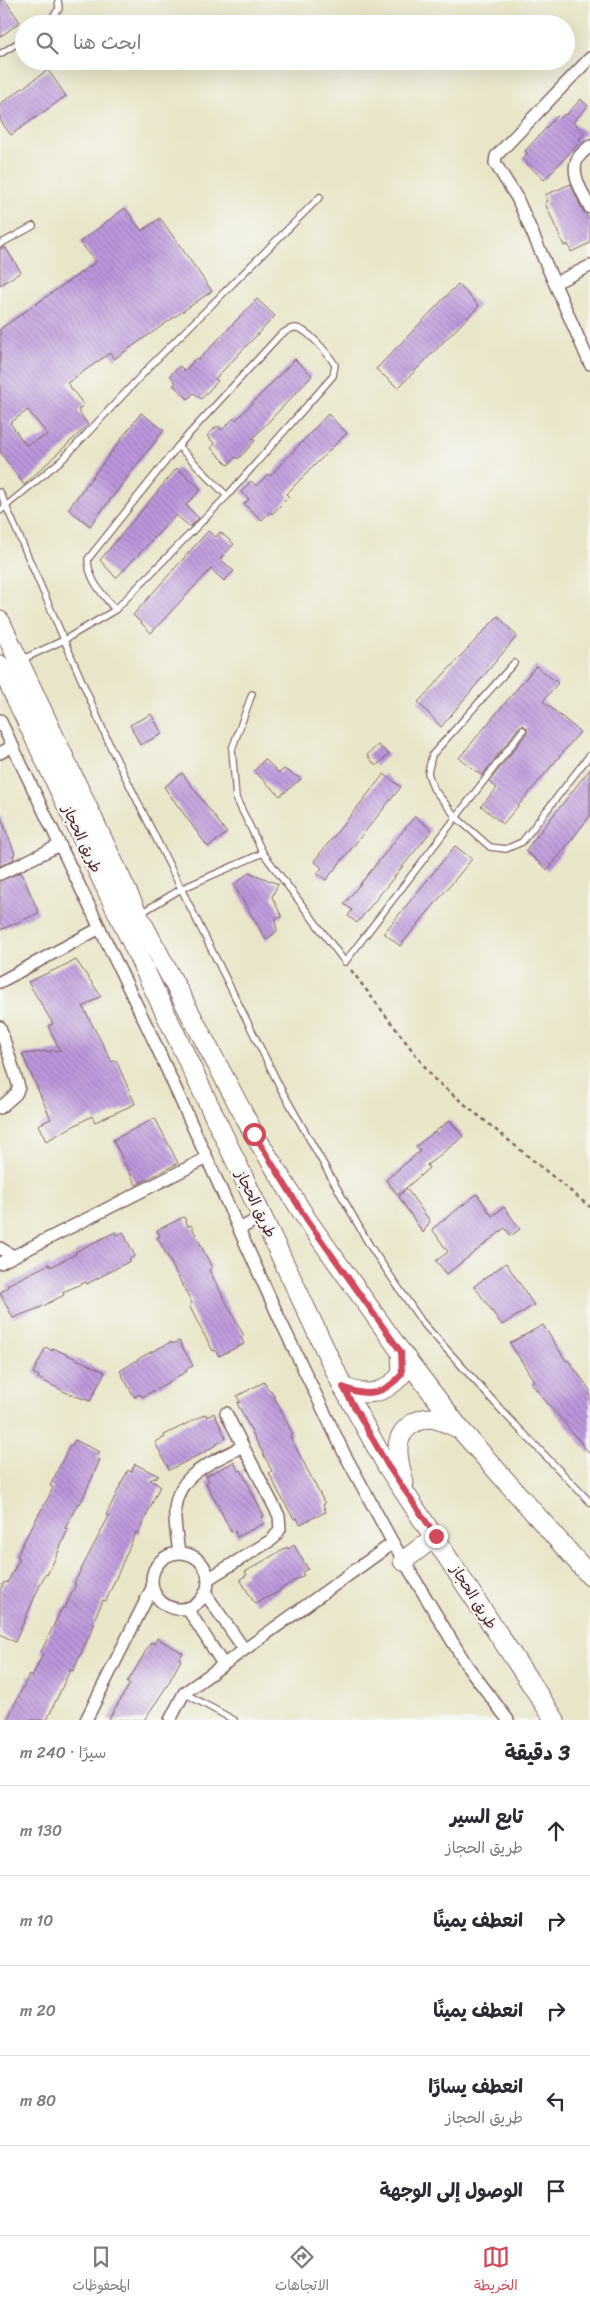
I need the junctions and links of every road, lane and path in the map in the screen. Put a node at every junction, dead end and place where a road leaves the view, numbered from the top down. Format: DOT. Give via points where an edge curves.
graph roads {
  1 [pos="58,0"];
  2 [pos="54,15"];
  3 [pos="15,45"];
  4 [pos="0,54"];
  5 [pos="590,58"];
  6 [pos="590,146"];
  7 [pos="320,197"];
  8 [pos="590,208"];
  9 [pos="33,226"];
  10 [pos="0,244"];
  11 [pos="590,266"];
  12 [pos="556,283"];
  13 [pos="590,364"];
  14 [pos="178,446"];
  15 [pos="0,492"];
  16 [pos="227,496"];
  17 [pos="8,506"];
  18 [pos="0,511"];
  19 [pos="115,610"];
  20 [pos="0,621"];
  21 [pos="64,640"];
  22 [pos="19,661"];
  23 [pos="514,663"];
  24 [pos="0,665"];
  25 [pos="252,694"];
  26 [pos="0,720"];
  27 [pos="522,730"];
  28 [pos="13,746"];
  29 [pos="0,753"];
  30 [pos="589,756"];
  31 [pos="456,817"];
  32 [pos="60,845"];
  33 [pos="263,853"];
  34 [pos="0,874"];
  35 [pos="181,889"];
  36 [pos="138,915"];
  37 [pos="100,928"];
  38 [pos="345,962"];
  39 [pos="0,982"];
  40 [pos="0,1027"];
  41 [pos="0,1108"];
  42 [pos="207,1158"];
  43 [pos="590,1207"];
  44 [pos="262,1216"];
  45 [pos="240,1229"];
  46 [pos="0,1248"];
  47 [pos="13,1256"];
  48 [pos="0,1263"];
  49 [pos="401,1352"];
  50 [pos="343,1387"];
  51 [pos="226,1413"];
  52 [pos="460,1428"];
  53 [pos="244,1446"];
  54 [pos="406,1495"];
  55 [pos="590,1502"];
  56 [pos="436,1536"];
  57 [pos="393,1543"];
  58 [pos="179,1552"];
  59 [pos="403,1560"];
  60 [pos="590,1576"];
  61 [pos="208,1579"];
  62 [pos="152,1588"];
  63 [pos="206,1593"];
  64 [pos="187,1608"];
  65 [pos="244,1650"];
  66 [pos="223,1664"];
  67 [pos="184,1693"];
  68 [pos="86,1720"];
  69 [pos="170,1720"];
  70 [pos="234,1720"];
  71 [pos="508,1720"];
  72 [pos="555,1720"];
  1 -- 2 [label="lane" via="59,9"];
  3 -- 4 [label="lane"];
  5 -- 12 [label="street" via="496,156 497,168 517,198"];
  6 -- 8 [label="street" via="578,158 576,171"];
  7 -- 17 [label="lane" via="154,362 64,458"];
  9 -- 10 [label="lane"];
  11 -- 12 [label="street"];
  12 -- 13 [label="street"];
  14 -- 16 [label="lane"];
  14 -- 16 [label="lane" via="279,336 293,328 302,329 330,356 335,365 333,376"];
  14 -- 19 [label="lane" via="88,559 92,580"];
  15 -- 17 [label="lane"];
  16 -- 19 [label="lane"];
  17 -- 18 [label="lane"];
  17 -- 21 [label="lane"];
  19 -- 21 [label="lane"];
  20 -- 22 [label="main road, طريق الحجاز"];
  21 -- 22 [label="lane"];
  21 -- 35 [label="lane"];
  22 -- 36 [label="main road, طريق الحجاز"];
  23 -- 31 [label="lane" via="432,755 428,773 433,788"];
  24 -- 44 [label="main road, طريق الحجاز"];
  25 -- 33 [label="lane" via="232,749 236,798"];
  26 -- 28 [label="street"];
  27 -- 31 [label="lane"];
  28 -- 29 [label="street"];
  28 -- 32 [label="street"];
  30 -- 31 [label="lane" via="522,842 506,850 490,847"];
  31 -- 38 [label="lane"];
  32 -- 34 [label="street"];
  32 -- 37 [label="street"];
  33 -- 35 [label="lane"];
  33 -- 38 [label="lane"];
  35 -- 36 [label="lane"];
  35 -- 55 [label="lane" via="280,1089 370,1246 422,1322"];
  36 -- 49 [label="main road, طريق الحجاز" via="254,1134 307,1220"];
  37 -- 39 [label="street"];
  37 -- 42 [label="street"];
  38 -- 43 [label="path" via="435,1080"];
  40 -- 41 [label="street" via="19,1087"];
  42 -- 45 [label="street"];
  42 -- 47 [label="street"];
  44 -- 45 [label="street"];
  44 -- 50 [label="main road, طريق الحجاز"];
  45 -- 57 [label="street" via="344,1453"];
  46 -- 47 [label="street"];
  47 -- 48 [label="street"];
  49 -- 50 [label="main road" via="402,1374 382,1391 356,1393"];
  49 -- 52 [label="main road, طريق الحجاز"];
  50 -- 54 [label="main road, طريق الحجاز"];
  51 -- 53 [label="street"];
  52 -- 54 [label="main road" via="431,1418 418,1420 407,1427 397,1450"];
  52 -- 60 [label="main road, طريق الحجاز"];
  53 -- 58 [label="street" via="197,1471 183,1484 175,1512"];
  53 -- 61 [label="street" via="279,1516 280,1529 273,1540"];
  54 -- 56 [label="main road, طريق الحجاز"];
  56 -- 59 [label="main road"];
  56 -- 72 [label="main road, طريق الحجاز"];
  57 -- 59 [label="street"];
  57 -- 65 [label="street"];
  58 -- 61 [label="street" via="199,1560"];
  58 -- 62 [label="street" via="165,1556 155,1567"];
  59 -- 71 [label="street" via="466,1664"];
  61 -- 63 [label="street"];
  62 -- 64 [label="street" via="166,1605"];
  62 -- 68 [label="street"];
  63 -- 64 [label="street" via="200,1601"];
  63 -- 65 [label="street"];
  64 -- 66 [label="street"];
  65 -- 66 [label="street"];
  66 -- 67 [label="street"];
  67 -- 69 [label="street"];
  67 -- 70 [label="lane"];
}
